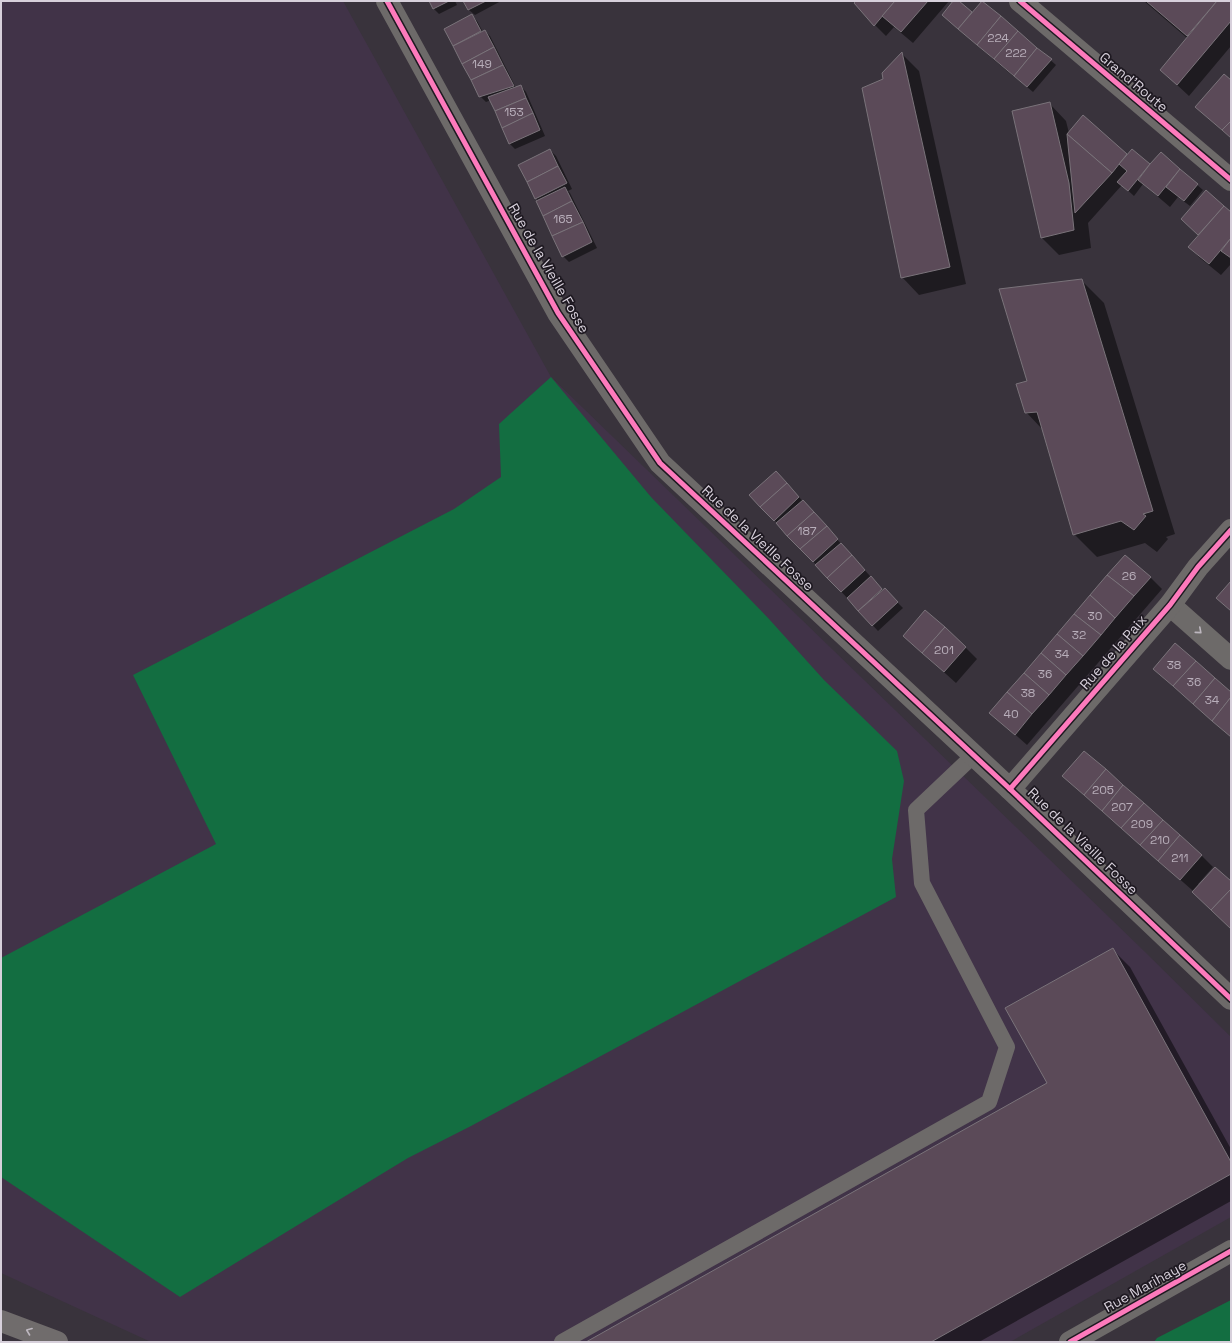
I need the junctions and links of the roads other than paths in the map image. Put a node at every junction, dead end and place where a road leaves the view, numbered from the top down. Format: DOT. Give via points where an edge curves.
graph roads {
  1 [pos="387,1"];
  2 [pos="1020,1"];
  3 [pos="1231,180"];
  4 [pos="1231,530"];
  5 [pos="1170,605"];
  6 [pos="1231,659"];
  7 [pos="974,755"];
  8 [pos="1010,789"];
  9 [pos="1231,999"];
  10 [pos="1231,1251"];
  11 [pos="1,1321"];
  12 [pos="57,1342"];
  13 [pos="562,1342"];
  14 [pos="1070,1342"];
  1 -- 7 [label="street, Rue de la Vieille Fosse" via="558,313 660,462"];
  2 -- 3 [label="street, Grand'Route"];
  4 -- 5 [label="street, Rue de la Paix" via="1198,567"];
  5 -- 6 [label="street, one-way"];
  5 -- 8 [label="street, Rue de la Paix"];
  7 -- 8 [label="street, Rue de la Vieille Fosse"];
  7 -- 13 [label="lane" via="916,810 922,883 1007,1047 989,1102"];
  8 -- 9 [label="street, Rue de la Vieille Fosse"];
  10 -- 14 [label="street, Rue Marihaye"];
  12 -- 11 [label="main road, one-way"];
}
